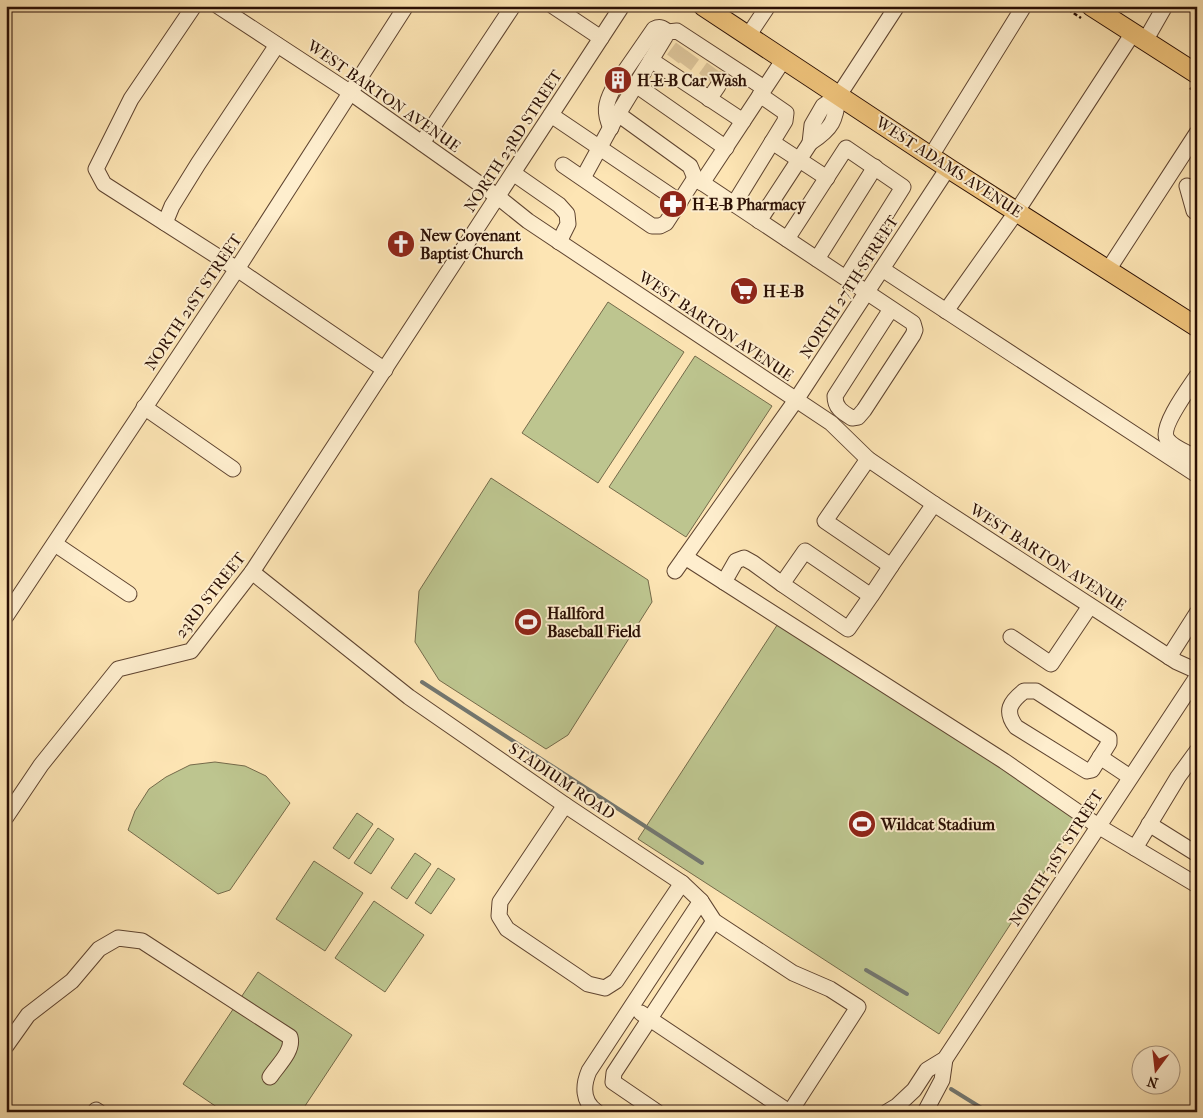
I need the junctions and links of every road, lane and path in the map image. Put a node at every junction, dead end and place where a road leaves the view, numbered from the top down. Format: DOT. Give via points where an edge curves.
graph roads {
  1 [pos="194,6"];
  2 [pos="218,6"];
  3 [pos="406,6"];
  4 [pos="513,6"];
  5 [pos="553,6"];
  6 [pos="622,6"];
  7 [pos="702,6"];
  8 [pos="768,6"];
  9 [pos="897,6"];
  10 [pos="1024,6"];
  11 [pos="1091,6"];
  12 [pos="1160,8"];
  13 [pos="668,32"];
  14 [pos="748,36"];
  15 [pos="1139,37"];
  16 [pos="601,38"];
  17 [pos="278,45"];
  18 [pos="683,57"];
  19 [pos="784,59"];
  20 [pos="650,60"];
  21 [pos="625,71"];
  22 [pos="1197,74"];
  23 [pos="715,78"];
  24 [pos="636,85"];
  25 [pos="613,89"];
  26 [pos="762,92"];
  27 [pos="351,93"];
  28 [pos="839,95"];
  29 [pos="618,114"];
  30 [pos="551,115"];
  31 [pos="743,122"];
  32 [pos="611,128"];
  33 [pos="1197,133"];
  34 [pos="772,142"];
  35 [pos="422,143"];
  36 [pos="600,148"];
  37 [pos="726,148"];
  38 [pos="931,156"];
  39 [pos="799,159"];
  40 [pos="563,165"];
  41 [pos="875,167"];
  42 [pos="948,168"];
  43 [pos="513,173"];
  44 [pos="583,178"];
  45 [pos="827,178"];
  46 [pos="698,181"];
  47 [pos="1187,186"];
  48 [pos="498,197"];
  49 [pos="680,202"];
  50 [pos="734,204"];
  51 [pos="1017,211"];
  52 [pos="1197,213"];
  53 [pos="759,221"];
  54 [pos="165,223"];
  55 [pos="787,239"];
  56 [pos="559,242"];
  57 [pos="817,259"];
  58 [pos="237,269"];
  59 [pos="882,269"];
  60 [pos="1108,270"];
  61 [pos="846,278"];
  62 [pos="867,292"];
  63 [pos="892,309"];
  64 [pos="946,311"];
  65 [pos="1197,327"];
  66 [pos="385,370"];
  67 [pos="1197,376"];
  68 [pos="796,400"];
  69 [pos="144,407"];
  70 [pos="1197,456"];
  71 [pos="868,459"];
  72 [pos="233,469"];
  73 [pos="1197,475"];
  74 [pos="934,504"];
  75 [pos="55,544"];
  76 [pos="685,557"];
  77 [pos="891,566"];
  78 [pos="675,571"];
  79 [pos="252,572"];
  80 [pos="724,582"];
  81 [pos="782,584"];
  82 [pos="129,594"];
  83 [pos="870,596"];
  84 [pos="1090,606"];
  85 [pos="1197,613"];
  86 [pos="6,616"];
  87 [pos="1011,637"];
  88 [pos="1169,657"];
  89 [pos="1197,671"];
  90 [pos="1197,677"];
  91 [pos="1197,751"];
  92 [pos="1100,757"];
  93 [pos="1130,777"];
  94 [pos="565,805"];
  95 [pos="6,817"];
  96 [pos="1149,824"];
  97 [pos="1098,826"];
  98 [pos="1135,848"];
  99 [pos="1197,854"];
  100 [pos="682,883"];
  101 [pos="1197,885"];
  102 [pos="701,901"];
  103 [pos="714,921"];
  104 [pos="631,1007"];
  105 [pos="649,1019"];
  106 [pos="6,1046"];
  107 [pos="945,1058"];
  108 [pos="270,1077"];
  109 [pos="597,1112"];
  110 [pos="657,1112"];
  111 [pos="790,1112"];
  112 [pos="887,1112"];
  113 [pos="925,1112"];
  1 -- 54 [label="street" via="131,99 96,170 104,184"];
  2 -- 17 [label="street, WEST BARTON AVENUE"];
  3 -- 27 [label="street, NORTH 21ST STREET"];
  4 -- 35 [label="street"];
  5 -- 16 [label="street"];
  6 -- 16 [label="street, NORTH 23RD STREET"];
  7 -- 14 [label="main road, WEST ADAMS AVENUE"];
  8 -- 14 [label="street"];
  9 -- 28 [label="street"];
  10 -- 38 [label="street"];
  11 -- 15 [label="main road"];
  12 -- 15 [label="street"];
  13 -- 18 [label="street" via="677,31"];
  13 -- 20 [label="street"];
  13 -- 21 [label="street" via="663,28 654,29"];
  14 -- 19 [label="main road, WEST ADAMS AVENUE"];
  15 -- 22 [label="main road"];
  15 -- 51 [label="street"];
  16 -- 30 [label="street, NORTH 23RD STREET"];
  17 -- 27 [label="street, WEST BARTON AVENUE"];
  17 -- 54 [label="street" via="198,164"];
  18 -- 20 [label="street"];
  18 -- 23 [label="street"];
  18 -- 23 [label="street"];
  19 -- 26 [label="street"];
  19 -- 28 [label="main road, WEST ADAMS AVENUE"];
  20 -- 24 [label="street"];
  23 -- 26 [label="street"];
  23 -- 31 [label="street"];
  24 -- 29 [label="street"];
  24 -- 37 [label="street"];
  25 -- 32 [label="street" via="605,112"];
  26 -- 31 [label="street"];
  26 -- 34 [label="street" via="786,113"];
  27 -- 35 [label="street, WEST BARTON AVENUE"];
  27 -- 58 [label="street, NORTH 21ST STREET"];
  28 -- 38 [label="main road, WEST ADAMS AVENUE"];
  28 -- 39 [label="street" via="821,110 812,125 810,142"];
  29 -- 32 [label="street"];
  29 -- 46 [label="street" via="690,166"];
  30 -- 36 [label="street"];
  30 -- 43 [label="street, NORTH 23RD STREET"];
  31 -- 37 [label="street"];
  32 -- 36 [label="street"];
  33 -- 60 [label="street"];
  34 -- 39 [label="street"];
  34 -- 50 [label="street"];
  35 -- 48 [label="street, WEST BARTON AVENUE"];
  36 -- 44 [label="street"];
  36 -- 49 [label="street"];
  37 -- 46 [label="street"];
  38 -- 42 [label="main road, WEST ADAMS AVENUE"];
  39 -- 45 [label="street"];
  39 -- 53 [label="street"];
  40 -- 44 [label="street"];
  41 -- 45 [label="street" via="846,148"];
  41 -- 57 [label="street"];
  41 -- 61 [label="street" via="903,187"];
  42 -- 51 [label="main road, WEST ADAMS AVENUE"];
  42 -- 59 [label="street, NORTH 27TH STREET"];
  43 -- 48 [label="street, NORTH 23RD STREET"];
  43 -- 56 [label="street" via="560,205 567,214 568,224"];
  44 -- 49 [label="street" via="652,226 666,223"];
  45 -- 55 [label="street"];
  46 -- 49 [label="street"];
  46 -- 50 [label="street"];
  47 -- 52 [label="street"];
  48 -- 56 [label="street, WEST BARTON AVENUE"];
  48 -- 66 [label="street, NORTH 23RD STREET"];
  50 -- 53 [label="street"];
  51 -- 60 [label="main road, WEST ADAMS AVENUE"];
  51 -- 64 [label="street"];
  53 -- 55 [label="street"];
  54 -- 58 [label="street"];
  55 -- 57 [label="street"];
  56 -- 68 [label="street, WEST BARTON AVENUE"];
  57 -- 61 [label="street"];
  58 -- 66 [label="street"];
  58 -- 69 [label="street, NORTH 21ST STREET"];
  59 -- 62 [label="street, NORTH 27TH STREET"];
  59 -- 64 [label="street"];
  60 -- 65 [label="main road, WEST ADAMS AVENUE"];
  61 -- 62 [label="street"];
  62 -- 63 [label="street"];
  62 -- 68 [label="street, NORTH 27TH STREET"];
  63 -- 63 [label="street" via="834,396 838,409 852,418 864,410 915,330 913,323"];
  64 -- 73 [label="street"];
  66 -- 79 [label="street, 23RD STREET"];
  67 -- 70 [label="street" via="1167,424 1165,434 1168,442"];
  68 -- 71 [label="street, WEST BARTON AVENUE" via="831,423"];
  68 -- 76 [label="street, NORTH 27TH STREET"];
  69 -- 72 [label="street"];
  69 -- 75 [label="street, NORTH 21ST STREET"];
  71 -- 74 [label="street, WEST BARTON AVENUE"];
  71 -- 77 [label="street" via="825,521"];
  74 -- 77 [label="street"];
  74 -- 84 [label="street, WEST BARTON AVENUE"];
  75 -- 82 [label="street"];
  75 -- 86 [label="street, NORTH 21ST STREET"];
  76 -- 78 [label="street, NORTH 27TH STREET"];
  76 -- 80 [label="street"];
  77 -- 83 [label="street"];
  79 -- 94 [label="street, STADIUM ROAD" via="410,697"];
  79 -- 95 [label="street, 23RD STREET" via="191,651 118,669 41,766"];
  80 -- 81 [label="street" via="736,561 744,558"];
  80 -- 97 [label="street" via="1004,761"];
  81 -- 83 [label="street" via="805,551"];
  81 -- 83 [label="street" via="848,629"];
  84 -- 87 [label="street" via="1052,664"];
  84 -- 88 [label="street, WEST BARTON AVENUE"];
  85 -- 88 [label="street"];
  88 -- 89 [label="street, WEST BARTON AVENUE"];
  90 -- 93 [label="street, NORTH 31ST STREET"];
  91 -- 96 [label="street"];
  92 -- 92 [label="street" via="1109,743 1106,735 1036,692 1024,691 1015,698 1009,709 1009,718 1016,728 1087,771 1092,770"];
  92 -- 93 [label="street"];
  93 -- 97 [label="street, NORTH 31ST STREET"];
  94 -- 100 [label="street, STADIUM ROAD"];
  94 -- 100 [label="street" via="500,902 499,916 507,929 588,984 605,988 616,981"];
  96 -- 98 [label="street"];
  96 -- 99 [label="street"];
  97 -- 98 [label="street"];
  97 -- 107 [label="street, NORTH 31ST STREET"];
  98 -- 101 [label="street"];
  100 -- 102 [label="street, STADIUM ROAD"];
  102 -- 103 [label="street, STADIUM ROAD"];
  102 -- 104 [label="street"];
  103 -- 105 [label="street"];
  103 -- 111 [label="street, STADIUM ROAD" via="793,973 830,989 858,1007"];
  104 -- 105 [label="street"];
  104 -- 109 [label="street" via="585,1080 585,1097"];
  105 -- 110 [label="street" via="614,1073 613,1082"];
  105 -- 111 [label="street"];
  106 -- 108 [label="street" via="28,1016 72,981 99,949 118,938 142,941 290,1037 290,1049"];
  107 -- 112 [label="street, NORTH 31ST STREET" via="927,1070 914,1090"];
  107 -- 113 [label="street, NORTH 31ST STREET" via="942,1080"];
}
